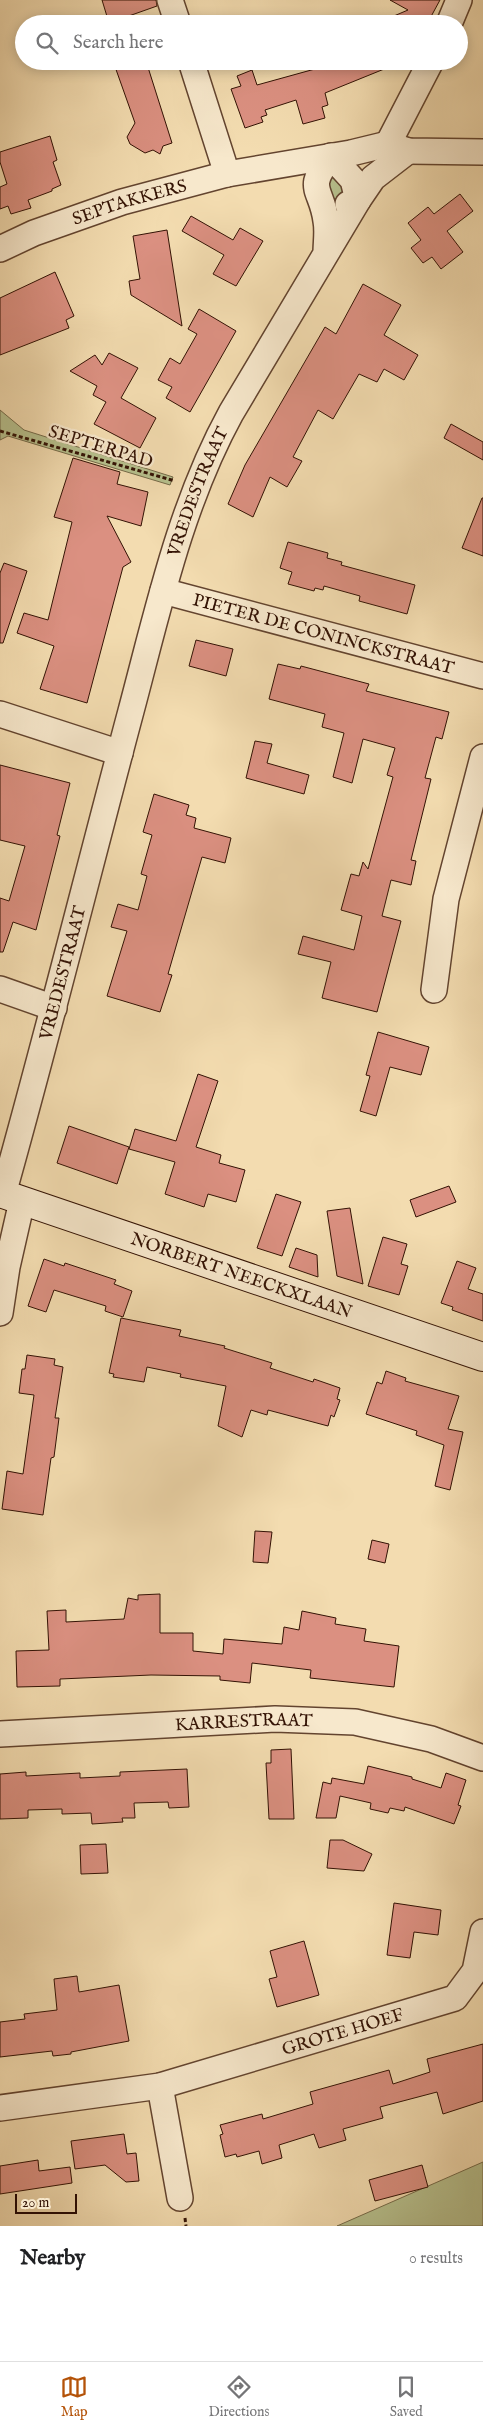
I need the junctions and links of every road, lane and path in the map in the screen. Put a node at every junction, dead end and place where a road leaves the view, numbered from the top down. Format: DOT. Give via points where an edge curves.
graph roads {
  1 [pos="170,0"];
  2 [pos="460,0"];
  3 [pos="175,15"];
  4 [pos="453,15"];
  5 [pos="194,70"];
  6 [pos="428,70"];
  7 [pos="398,148"];
  8 [pos="483,152"];
  9 [pos="331,156"];
  10 [pos="261,168"];
  11 [pos="227,174"];
  12 [pos="316,191"];
  13 [pos="358,200"];
  14 [pos="0,249"];
  15 [pos="326,253"];
  16 [pos="0,431"];
  17 [pos="196,486"];
  18 [pos="163,591"];
  19 [pos="483,676"];
  20 [pos="0,714"];
  21 [pos="120,753"];
  22 [pos="483,757"];
  23 [pos="0,989"];
  24 [pos="434,990"];
  25 [pos="54,1008"];
  26 [pos="8,1196"];
  27 [pos="0,1313"];
  28 [pos="483,1357"];
  29 [pos="0,1734"];
  30 [pos="483,1758"];
  31 [pos="483,1932"];
  32 [pos="160,2086"];
  33 [pos="0,2108"];
  34 [pos="180,2198"];
  1 -- 3 [label="street"];
  2 -- 4 [label="street"];
  5 -- 11 [label="street"];
  6 -- 7 [label="street"];
  7 -- 8 [label="street, SEPTAKKERS"];
  7 -- 9 [label="street, SEPTAKKERS"];
  7 -- 13 [label="street"];
  9 -- 10 [label="street, SEPTAKKERS"];
  9 -- 12 [label="street" via="318,172"];
  9 -- 13 [label="street" via="353,180"];
  10 -- 11 [label="street, SEPTAKKERS"];
  10 -- 12 [label="street, SEPTAKKERS" via="289,174"];
  11 -- 14 [label="street, SEPTAKKERS" via="114,204"];
  12 -- 13 [label="street, SEPTAKKERS" via="328,205 341,207"];
  12 -- 15 [label="street" via="326,221"];
  13 -- 15 [label="street, VREDESTRAAT"];
  15 -- 17 [label="street, VREDESTRAAT" via="212,447"];
  16 -- 17 [label="path, SEPTERPAD"];
  17 -- 18 [label="street, VREDESTRAAT"];
  18 -- 19 [label="street, PIETER DE CONINCKSTRAAT"];
  18 -- 21 [label="street, VREDESTRAAT"];
  20 -- 21 [label="street"];
  21 -- 25 [label="street, VREDESTRAAT"];
  22 -- 24 [label="street" via="446,899"];
  23 -- 25 [label="street"];
  25 -- 26 [label="street, VREDESTRAAT"];
  26 -- 27 [label="street, VREDESTRAAT"];
  26 -- 28 [label="main road, NORBERT NEECKXLAAN"];
  29 -- 30 [label="street, KARRESTRAAT" via="275,1719 355,1722 431,1739"];
  31 -- 32 [label="street, GROTE HOEF" via="475,1971 455,1998"];
  32 -- 33 [label="street, GROTE HOEF"];
  32 -- 34 [label="street"];
}
